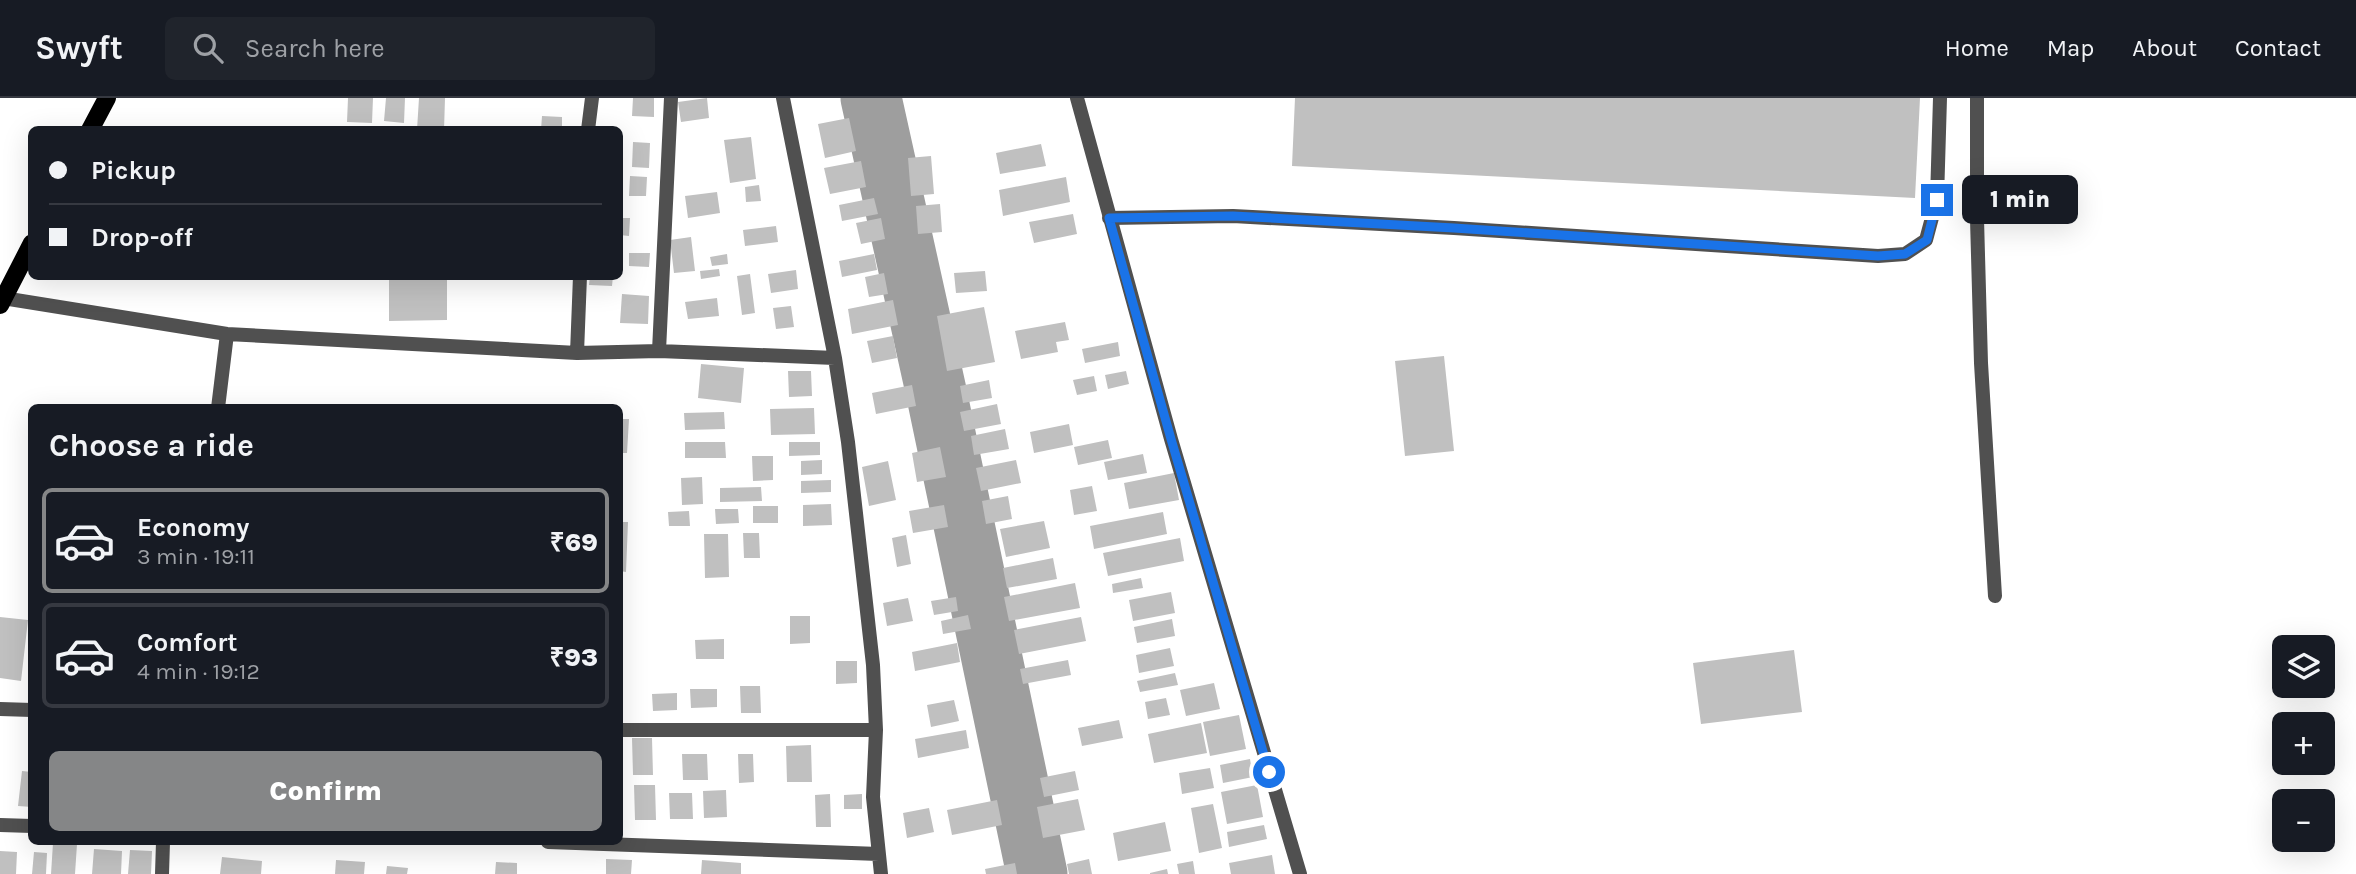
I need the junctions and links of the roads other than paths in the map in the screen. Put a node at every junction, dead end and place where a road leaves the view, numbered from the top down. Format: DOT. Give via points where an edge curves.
graph roads {
  1 [pos="107,98"];
  2 [pos="592,98"];
  3 [pos="671,98"];
  4 [pos="783,98"];
  5 [pos="1077,98"];
  6 [pos="1940,98"];
  7 [pos="1977,98"];
  8 [pos="95,126"];
  9 [pos="588,126"];
  10 [pos="1109,218"];
  11 [pos="28,251"];
  12 [pos="580,280"];
  13 [pos="2,302"];
  14 [pos="227,334"];
  15 [pos="659,351"];
  16 [pos="577,353"];
  17 [pos="835,358"];
  18 [pos="218,404"];
  19 [pos="1995,596"];
  20 [pos="0,709"];
  21 [pos="28,710"];
  22 [pos="623,730"];
  23 [pos="876,730"];
  24 [pos="0,825"];
  25 [pos="28,826"];
  26 [pos="163,845"];
  27 [pos="623,845"];
  28 [pos="879,854"];
  29 [pos="162,874"];
  30 [pos="881,874"];
  31 [pos="1300,874"];
  1 -- 8 [label="main road"];
  2 -- 9 [label="street"];
  3 -- 15 [label="street"];
  4 -- 17 [label="street"];
  5 -- 10 [label="street"];
  6 -- 10 [label="street" via="1937,200 1927,240 1905,254 1878,256 1233,216"];
  7 -- 19 [label="street" via="1981,363"];
  10 -- 31 [label="street"];
  11 -- 13 [label="main road"];
  12 -- 16 [label="street"];
  13 -- 14 [label="street"];
  14 -- 16 [label="street"];
  14 -- 18 [label="street"];
  15 -- 16 [label="street"];
  15 -- 17 [label="street"];
  17 -- 23 [label="street" via="872,652"];
  20 -- 21 [label="street"];
  22 -- 23 [label="street"];
  23 -- 28 [label="street" via="873,797"];
  24 -- 25 [label="street"];
  26 -- 29 [label="street"];
  27 -- 28 [label="street"];
  28 -- 30 [label="street"];
}
